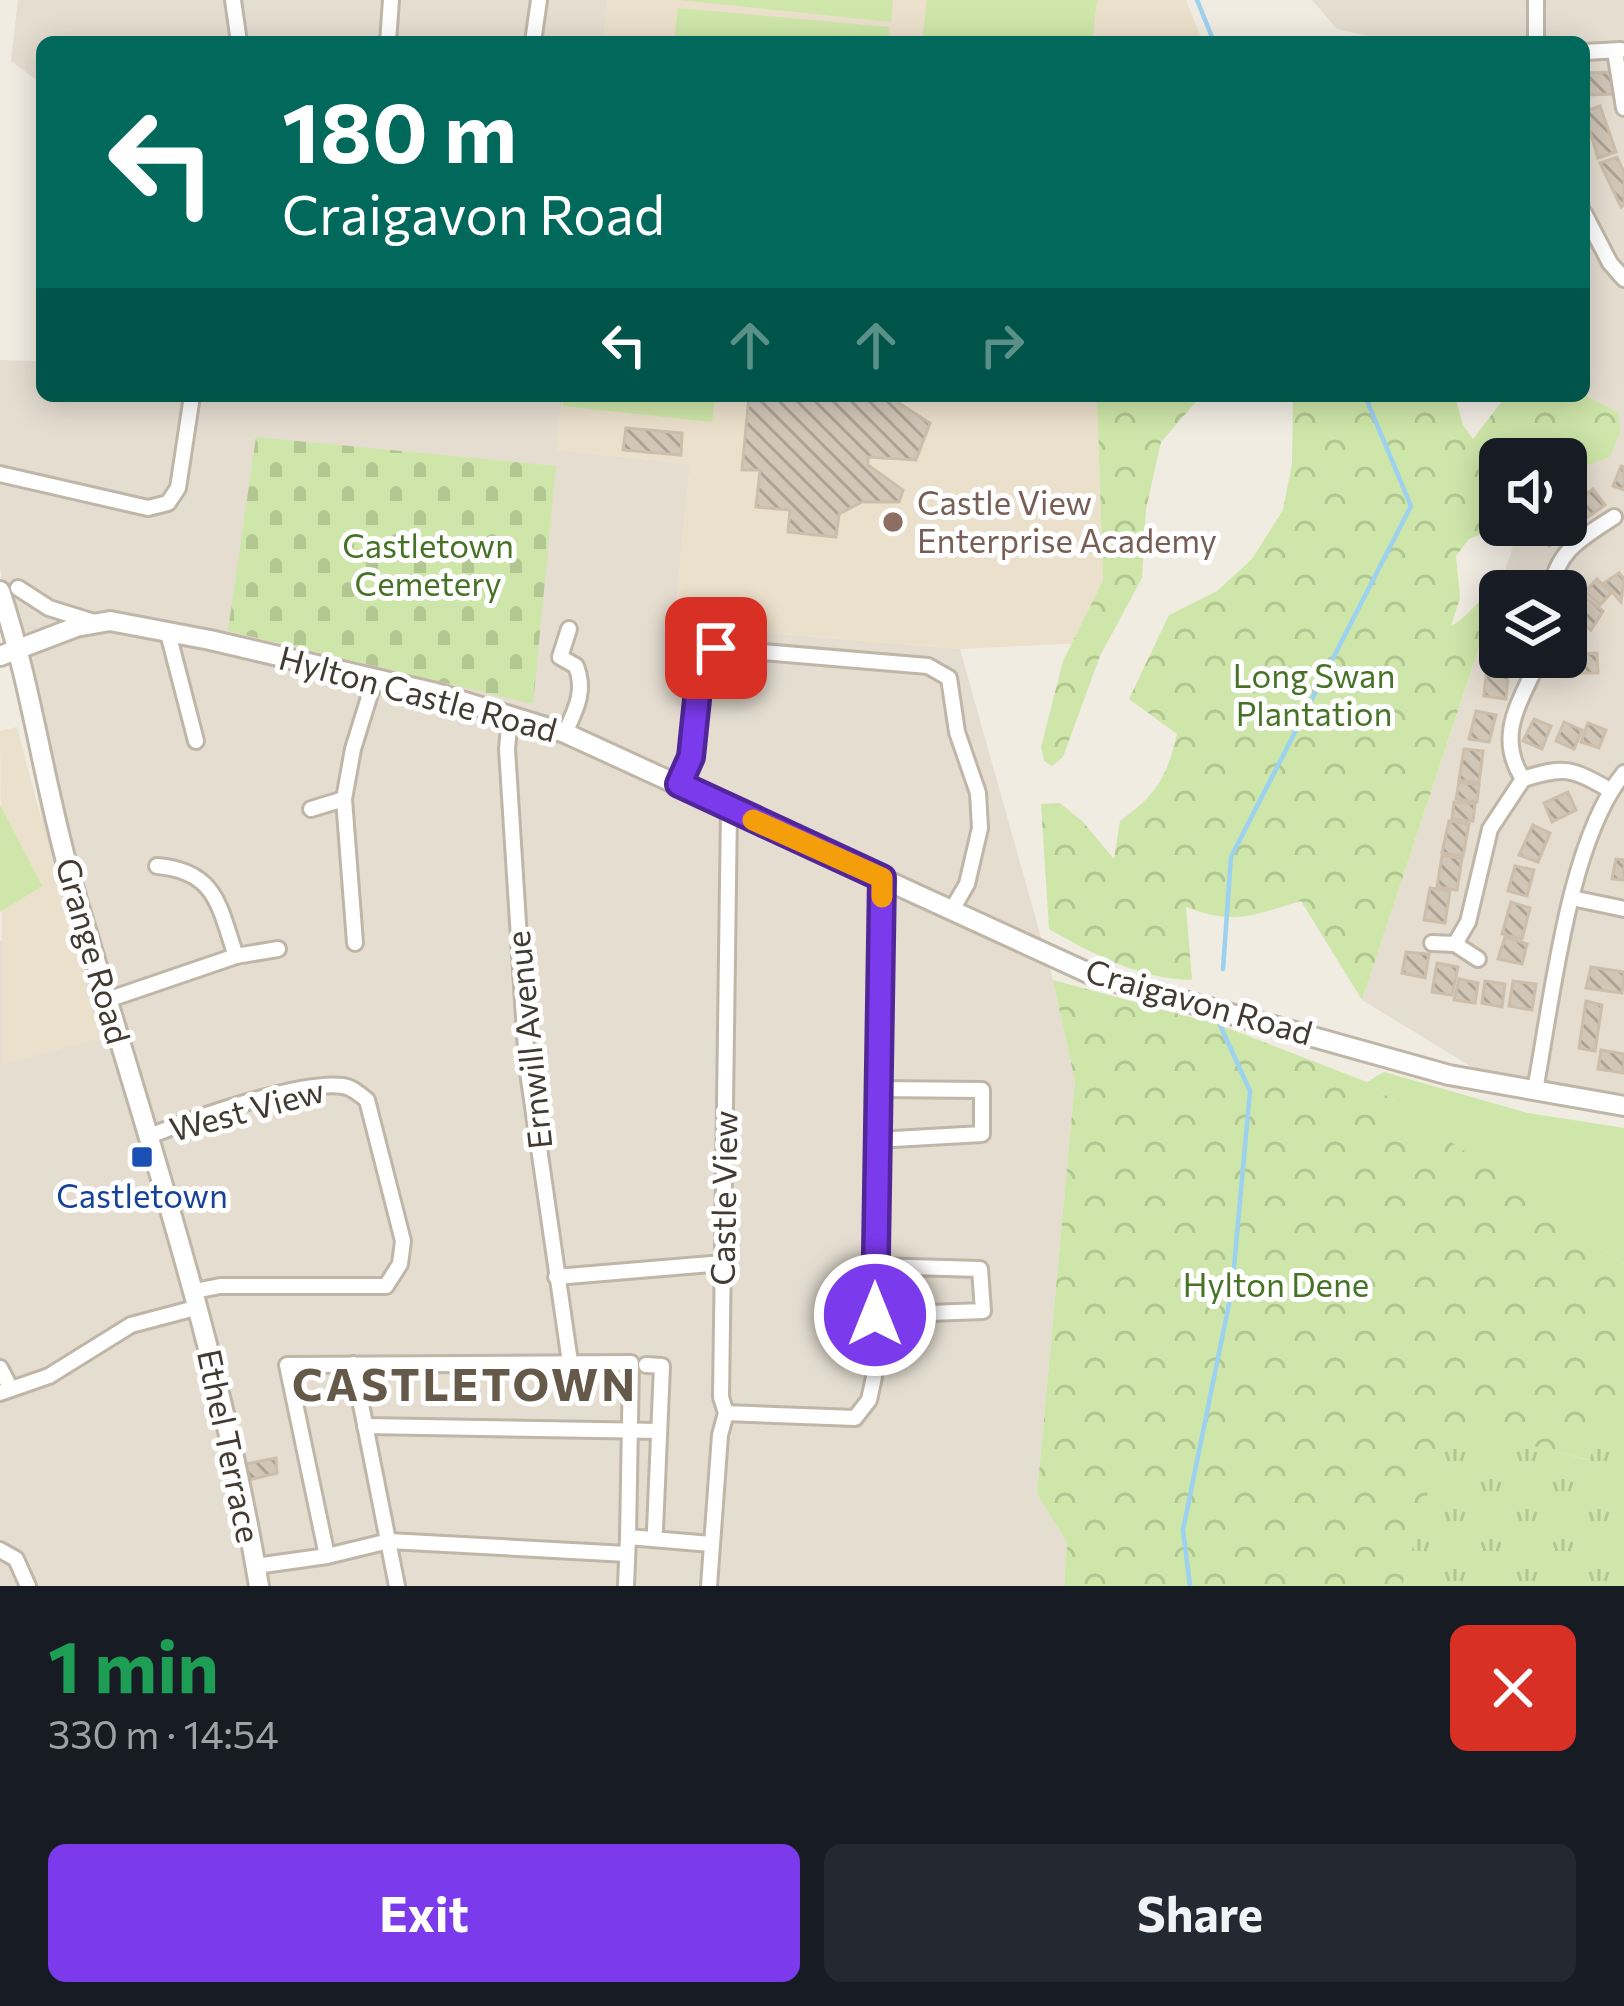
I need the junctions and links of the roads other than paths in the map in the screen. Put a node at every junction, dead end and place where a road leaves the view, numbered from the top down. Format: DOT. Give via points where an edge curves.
graph roads {
  1 [pos="233,0"];
  2 [pos="391,0"];
  3 [pos="539,0"];
  4 [pos="1536,0"];
  5 [pos="238,36"];
  6 [pos="388,36"];
  7 [pos="533,36"];
  8 [pos="1536,36"];
  9 [pos="1619,51"];
  10 [pos="1624,108"];
  11 [pos="1590,224"];
  12 [pos="1624,279"];
  13 [pos="191,402"];
  14 [pos="0,474"];
  15 [pos="1614,518"];
  16 [pos="1555,570"];
  17 [pos="9,590"];
  18 [pos="94,622"];
  19 [pos="569,629"];
  20 [pos="168,633"];
  21 [pos="9,652"];
  22 [pos="375,678"];
  23 [pos="1531,678"];
  24 [pos="510,716"];
  25 [pos="565,733"];
  26 [pos="196,741"];
  27 [pos="1624,773"];
  28 [pos="1523,779"];
  29 [pos="679,784"];
  30 [pos="1610,790"];
  31 [pos="344,799"];
  32 [pos="728,808"];
  33 [pos="311,809"];
  34 [pos="157,866"];
  35 [pos="882,878"];
  36 [pos="1572,898"];
  37 [pos="953,908"];
  38 [pos="1624,909"];
  39 [pos="355,943"];
  40 [pos="1432,943"];
  41 [pos="1455,944"];
  42 [pos="278,949"];
  43 [pos="236,956"];
  44 [pos="1478,959"];
  45 [pos="107,1000"];
  46 [pos="877,1089"];
  47 [pos="1535,1090"];
  48 [pos="1624,1106"];
  49 [pos="147,1137"];
  50 [pos="876,1140"];
  51 [pos="723,1263"];
  52 [pos="875,1266"];
  53 [pos="556,1277"];
  54 [pos="197,1299"];
  55 [pos="875,1315"];
  56 [pos="571,1362"];
  57 [pos="353,1364"];
  58 [pos="646,1365"];
  59 [pos="0,1368"];
  60 [pos="6,1391"];
  61 [pos="727,1414"];
  62 [pos="365,1426"];
  63 [pos="631,1431"];
  64 [pos="658,1432"];
  65 [pos="655,1530"];
  66 [pos="628,1537"];
  67 [pos="389,1541"];
  68 [pos="711,1544"];
  69 [pos="0,1550"];
  70 [pos="627,1554"];
  71 [pos="327,1556"];
  72 [pos="257,1576"];
  73 [pos="28,1586"];
  74 [pos="397,1586"];
  75 [pos="626,1586"];
  76 [pos="709,1586"];
  1 -- 5 [label="street"];
  2 -- 6 [label="street"];
  3 -- 7 [label="street"];
  4 -- 8 [label="street"];
  9 -- 10 [label="street"];
  11 -- 12 [label="street"];
  13 -- 14 [label="street" via="178,488 168,503 148,508"];
  15 -- 16 [label="street" via="1571,545"];
  17 -- 18 [label="street, Hylton Castle Road"];
  17 -- 21 [label="street, Grange Road"];
  18 -- 20 [label="street, Hylton Castle Road"];
  18 -- 21 [label="street, Hylton Castle Road"];
  19 -- 25 [label="street" via="560,657 576,665 582,680"];
  20 -- 22 [label="street, Hylton Castle Road"];
  20 -- 26 [label="street"];
  21 -- 45 [label="street, Grange Road"];
  22 -- 24 [label="street, Hylton Castle Road"];
  22 -- 31 [label="street"];
  23 -- 28 [label="street" via="1510,728 1511,760"];
  24 -- 25 [label="street, Hylton Castle Road"];
  24 -- 53 [label="street, Ernwill Avenue" via="527,1065"];
  25 -- 29 [label="street, Hylton Castle Road"];
  27 -- 30 [label="street"];
  28 -- 30 [label="street" via="1574,770"];
  28 -- 41 [label="street" via="1490,829 1468,922"];
  29 -- 32 [label="street, Hylton Castle Road"];
  29 -- 37 [label="street" via="691,757 707,650 928,666 949,678 978,793 980,828"];
  30 -- 36 [label="street"];
  31 -- 33 [label="street"];
  31 -- 39 [label="street"];
  32 -- 35 [label="street, Craigavon Road"];
  32 -- 51 [label="street, Castle View"];
  34 -- 43 [label="street" via="209,884"];
  35 -- 37 [label="street, Craigavon Road"];
  35 -- 46 [label="street"];
  36 -- 38 [label="street"];
  36 -- 47 [label="street"];
  37 -- 47 [label="street, Craigavon Road" via="1095,976 1449,1075"];
  40 -- 41 [label="street"];
  41 -- 44 [label="street"];
  42 -- 43 [label="street"];
  43 -- 45 [label="street"];
  45 -- 49 [label="street, Grange Road"];
  46 -- 50 [label="street"];
  46 -- 50 [label="street" via="982,1090 982,1134"];
  47 -- 48 [label="street, Craigavon Road"];
  49 -- 54 [label="street, Grange Road"];
  49 -- 54 [label="street, West View" via="315,1087 348,1085 367,1100 403,1241 386,1286 220,1286"];
  50 -- 52 [label="street"];
  51 -- 53 [label="street"];
  51 -- 61 [label="street, Castle View"];
  52 -- 55 [label="street"];
  52 -- 55 [label="street" via="980,1269 983,1311"];
  53 -- 56 [label="street, Ernwill Avenue"];
  54 -- 60 [label="street" via="131,1324 49,1376"];
  54 -- 72 [label="street, Ethel Terrace"];
  55 -- 61 [label="street" via="874,1377 855,1418"];
  56 -- 57 [label="street"];
  56 -- 63 [label="street" via="632,1363"];
  57 -- 62 [label="street"];
  57 -- 71 [label="street" via="286,1365"];
  58 -- 64 [label="street" via="662,1366"];
  59 -- 60 [label="street"];
  61 -- 68 [label="street, Castle View"];
  62 -- 63 [label="street"];
  62 -- 67 [label="street"];
  63 -- 64 [label="street"];
  63 -- 66 [label="street"];
  64 -- 65 [label="street"];
  66 -- 68 [label="street"];
  66 -- 70 [label="street"];
  67 -- 70 [label="street"];
  67 -- 71 [label="street"];
  67 -- 74 [label="street"];
  68 -- 76 [label="street, Castle View"];
  69 -- 73 [label="street" via="16,1559"];
  70 -- 75 [label="street"];
  71 -- 72 [label="street"];
}
